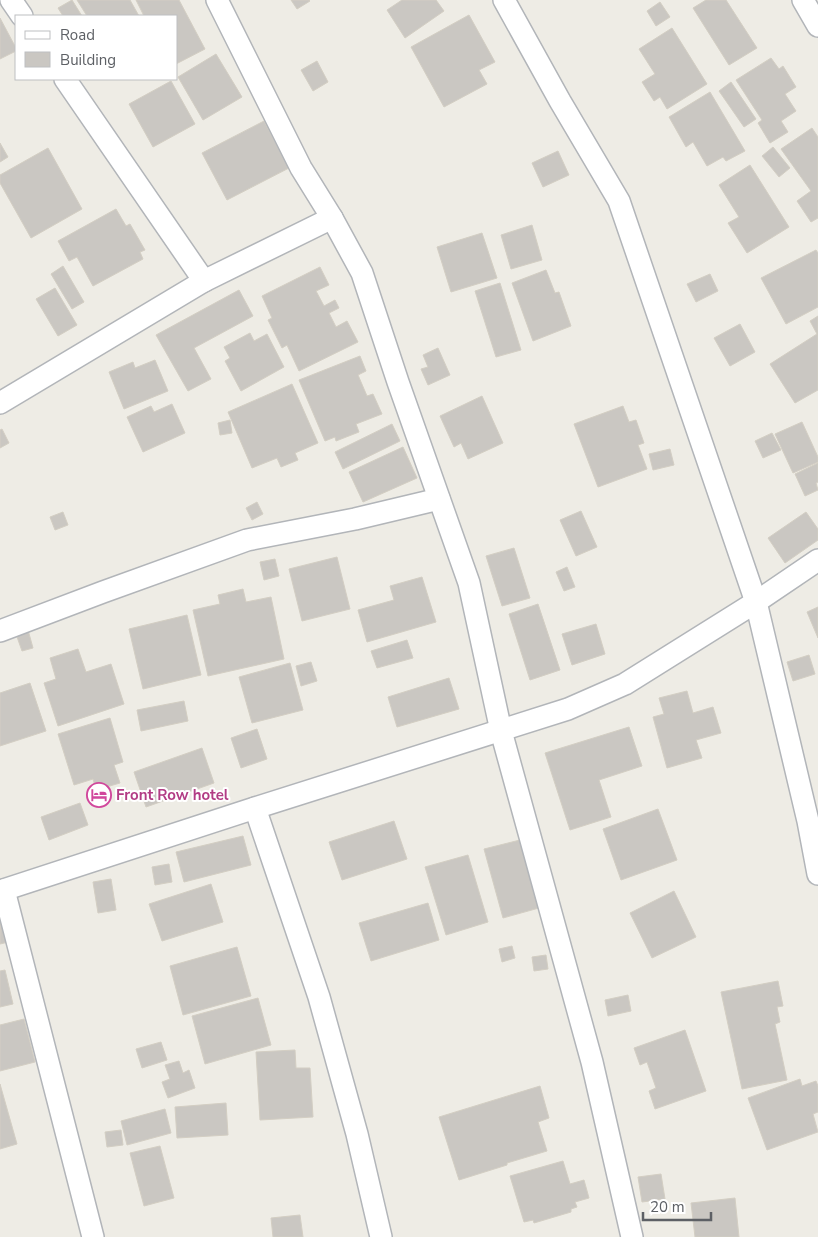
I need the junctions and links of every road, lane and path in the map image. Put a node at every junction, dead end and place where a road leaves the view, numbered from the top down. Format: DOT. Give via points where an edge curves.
graph roads {
  1 [pos="10,0"];
  2 [pos="217,0"];
  3 [pos="504,0"];
  4 [pos="803,0"];
  5 [pos="21,15"];
  6 [pos="818,26"];
  7 [pos="66,80"];
  8 [pos="332,218"];
  9 [pos="204,281"];
  10 [pos="0,403"];
  11 [pos="440,499"];
  12 [pos="818,560"];
  13 [pos="756,602"];
  14 [pos="0,631"];
  15 [pos="501,730"];
  16 [pos="255,808"];
  17 [pos="818,874"];
  18 [pos="2,890"];
  19 [pos="93,1237"];
  20 [pos="381,1237"];
  21 [pos="632,1237"];
  1 -- 5 [label="street"];
  2 -- 8 [label="street" via="301,168"];
  3 -- 13 [label="street" via="620,201"];
  4 -- 6 [label="street"];
  7 -- 9 [label="street"];
  8 -- 9 [label="street"];
  8 -- 11 [label="street" via="362,273"];
  9 -- 10 [label="street"];
  11 -- 14 [label="street" via="248,540"];
  11 -- 15 [label="street" via="469,584"];
  12 -- 13 [label="street"];
  13 -- 15 [label="street" via="625,684 568,709"];
  13 -- 17 [label="street"];
  15 -- 16 [label="street"];
  15 -- 21 [label="street" via="592,1062"];
  16 -- 18 [label="street"];
  16 -- 20 [label="street" via="319,997 357,1134"];
  18 -- 19 [label="street"];
}
